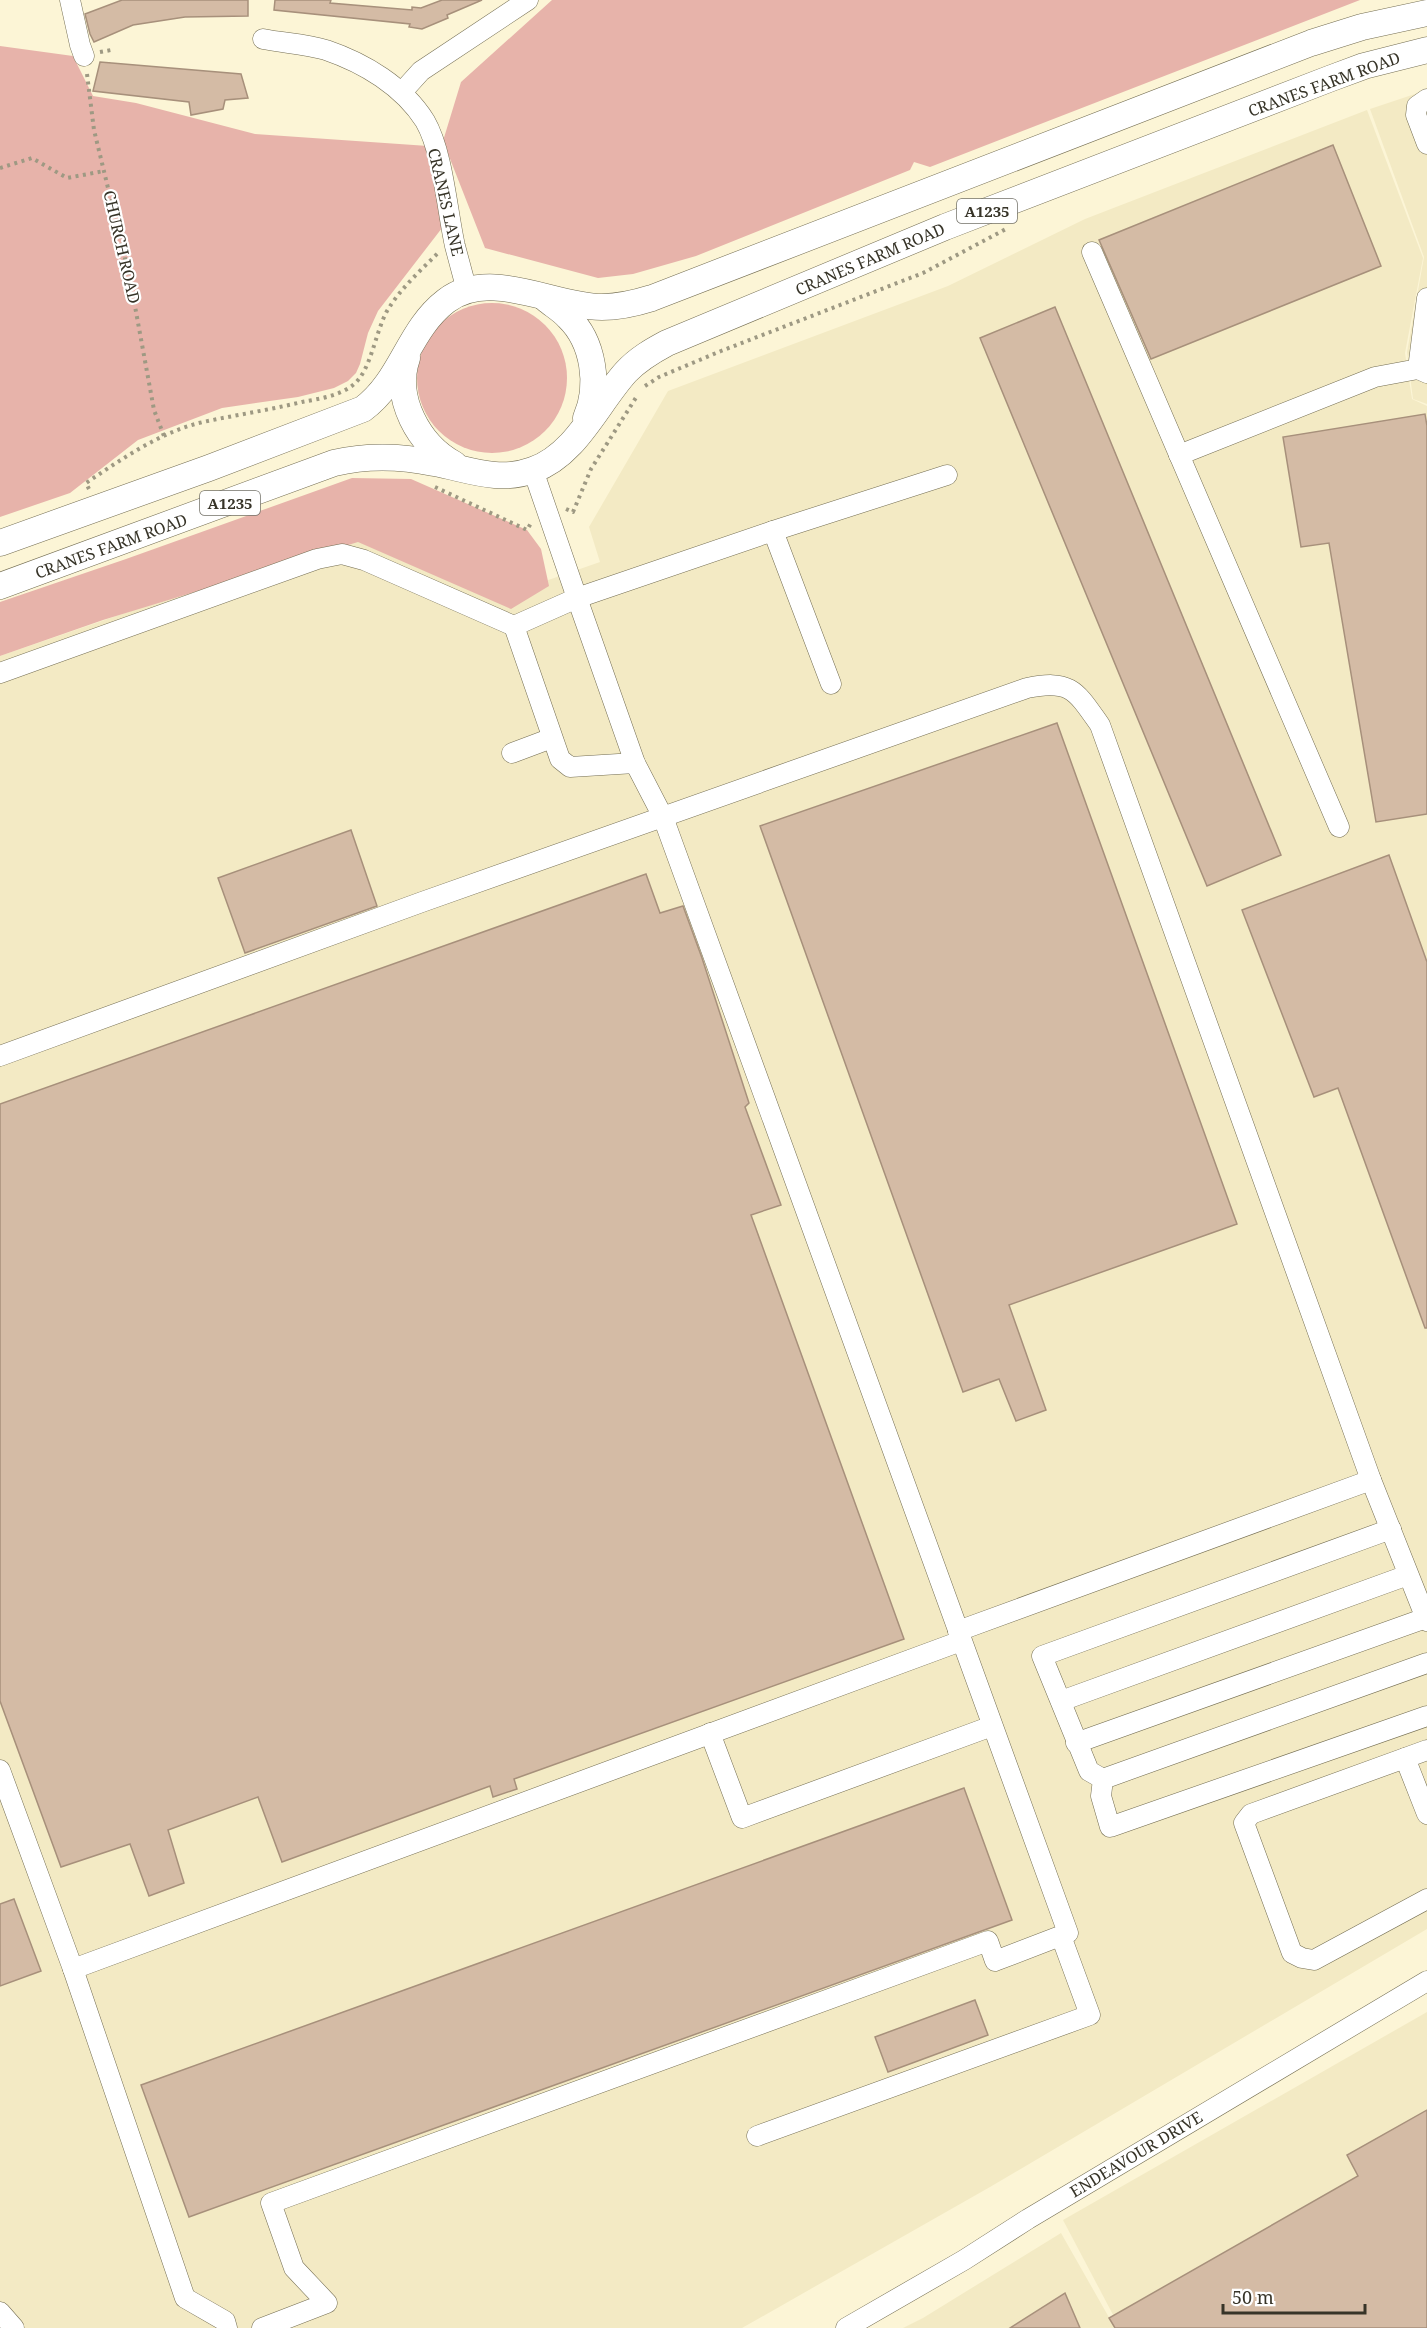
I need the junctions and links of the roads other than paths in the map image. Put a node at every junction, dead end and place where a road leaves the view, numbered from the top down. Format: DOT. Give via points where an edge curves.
graph roads {
  1 [pos="70,0"];
  2 [pos="528,0"];
  3 [pos="1427,13"];
  4 [pos="263,39"];
  5 [pos="1427,50"];
  6 [pos="82,51"];
  7 [pos="402,92"];
  8 [pos="1427,99"];
  9 [pos="1427,144"];
  10 [pos="1092,252"];
  11 [pos="467,291"];
  12 [pos="544,298"];
  13 [pos="1427,298"];
  14 [pos="413,340"];
  15 [pos="1422,371"];
  16 [pos="581,429"];
  17 [pos="1179,455"];
  18 [pos="465,470"];
  19 [pos="533,470"];
  20 [pos="947,475"];
  21 [pos="773,531"];
  22 [pos="0,543"];
  23 [pos="0,586"];
  24 [pos="577,598"];
  25 [pos="514,626"];
  26 [pos="0,673"];
  27 [pos="831,684"];
  28 [pos="552,738"];
  29 [pos="512,753"];
  30 [pos="635,763"];
  31 [pos="663,817"];
  32 [pos="1339,827"];
  33 [pos="0,1056"];
  34 [pos="1371,1480"];
  35 [pos="1391,1529"];
  36 [pos="1408,1575"];
  37 [pos="1426,1620"];
  38 [pos="960,1636"];
  39 [pos="1427,1663"];
  40 [pos="1061,1701"];
  41 [pos="1427,1716"];
  42 [pos="992,1726"];
  43 [pos="710,1733"];
  44 [pos="1076,1743"];
  45 [pos="1427,1750"];
  46 [pos="1405,1758"];
  47 [pos="0,1770"];
  48 [pos="1272,1772"];
  49 [pos="1103,1779"];
  50 [pos="1283,1803"];
  51 [pos="1427,1814"];
  52 [pos="1427,1899"];
  53 [pos="1061,1936"];
  54 [pos="73,1969"];
  55 [pos="1427,1981"];
  56 [pos="757,2136"];
  57 [pos="0,2312"];
  58 [pos="14,2328"];
  59 [pos="227,2328"];
  60 [pos="262,2328"];
  61 [pos="846,2328"];
  1 -- 6 [label="street"];
  2 -- 7 [label="street" via="421,71"];
  3 -- 12 [label="main road, CRANES FARM ROAD / A1235" via="1370,25 1311,44 652,298 602,307"];
  4 -- 7 [label="street, CRANES LANE" via="324,49 377,74"];
  5 -- 16 [label="main road, CRANES FARM ROAD / A1235" via="1364,66 945,227 667,344 627,370"];
  7 -- 11 [label="street, CRANES LANE" via="425,122 438,157"];
  8 -- 9 [label="street" via="1417,106 1416,115"];
  10 -- 17 [label="street"];
  11 -- 12 [label="main road, CRANES FARM ROAD / A1235" via="522,289"];
  11 -- 14 [label="main road, CRANES FARM ROAD / A1235" via="447,299"];
  12 -- 16 [label="main road, CRANES FARM ROAD / A1235" via="570,317 587,345 594,377 590,409"];
  13 -- 15 [label="street"];
  14 -- 18 [label="main road, CRANES FARM ROAD / A1235" via="406,363 405,393 411,418 425,441 444,459"];
  14 -- 22 [label="main road, CRANES FARM ROAD / A1235" via="391,381 363,409"];
  15 -- 17 [label="street" via="1375,377"];
  16 -- 19 [label="main road, CRANES FARM ROAD / A1235" via="569,446"];
  17 -- 32 [label="street"];
  18 -- 19 [label="main road, CRANES FARM ROAD / A1235" via="511,476"];
  18 -- 23 [label="main road, CRANES FARM ROAD / A1235" via="396,457 364,457 334,463"];
  19 -- 24 [label="street"];
  20 -- 21 [label="street"];
  21 -- 24 [label="street"];
  21 -- 27 [label="street"];
  24 -- 25 [label="street"];
  24 -- 30 [label="street"];
  25 -- 26 [label="street" via="342,554 316,559"];
  25 -- 28 [label="street"];
  28 -- 29 [label="street"];
  28 -- 30 [label="street" via="560,759 570,767"];
  30 -- 31 [label="street"];
  31 -- 33 [label="street"];
  31 -- 34 [label="street" via="1027,688 1060,685 1081,697 1100,725"];
  31 -- 38 [label="street"];
  34 -- 35 [label="street"];
  34 -- 38 [label="street"];
  35 -- 36 [label="street"];
  35 -- 40 [label="street" via="1042,1656"];
  36 -- 37 [label="street"];
  36 -- 40 [label="street"];
  37 -- 44 [label="street"];
  38 -- 42 [label="street"];
  38 -- 43 [label="street"];
  39 -- 49 [label="street"];
  40 -- 44 [label="street"];
  41 -- 48 [label="street"];
  42 -- 43 [label="street" via="742,1818"];
  42 -- 53 [label="street" via="1068,1933"];
  43 -- 54 [label="street"];
  44 -- 49 [label="street" via="1089,1771"];
  45 -- 46 [label="street"];
  46 -- 50 [label="street"];
  46 -- 51 [label="street"];
  47 -- 54 [label="street"];
  48 -- 49 [label="street" via="1110,1827 1101,1796"];
  48 -- 50 [label="street"];
  50 -- 52 [label="street" via="1251,1815 1244,1823 1292,1953 1314,1960"];
  53 -- 56 [label="street" via="1090,2015"];
  53 -- 60 [label="street" via="994,1961 988,1941 271,2203 294,2268 327,2303"];
  54 -- 59 [label="street" via="185,2298 225,2321"];
  55 -- 61 [label="street, ENDEAVOUR DRIVE"];
  57 -- 58 [label="street"];
}
